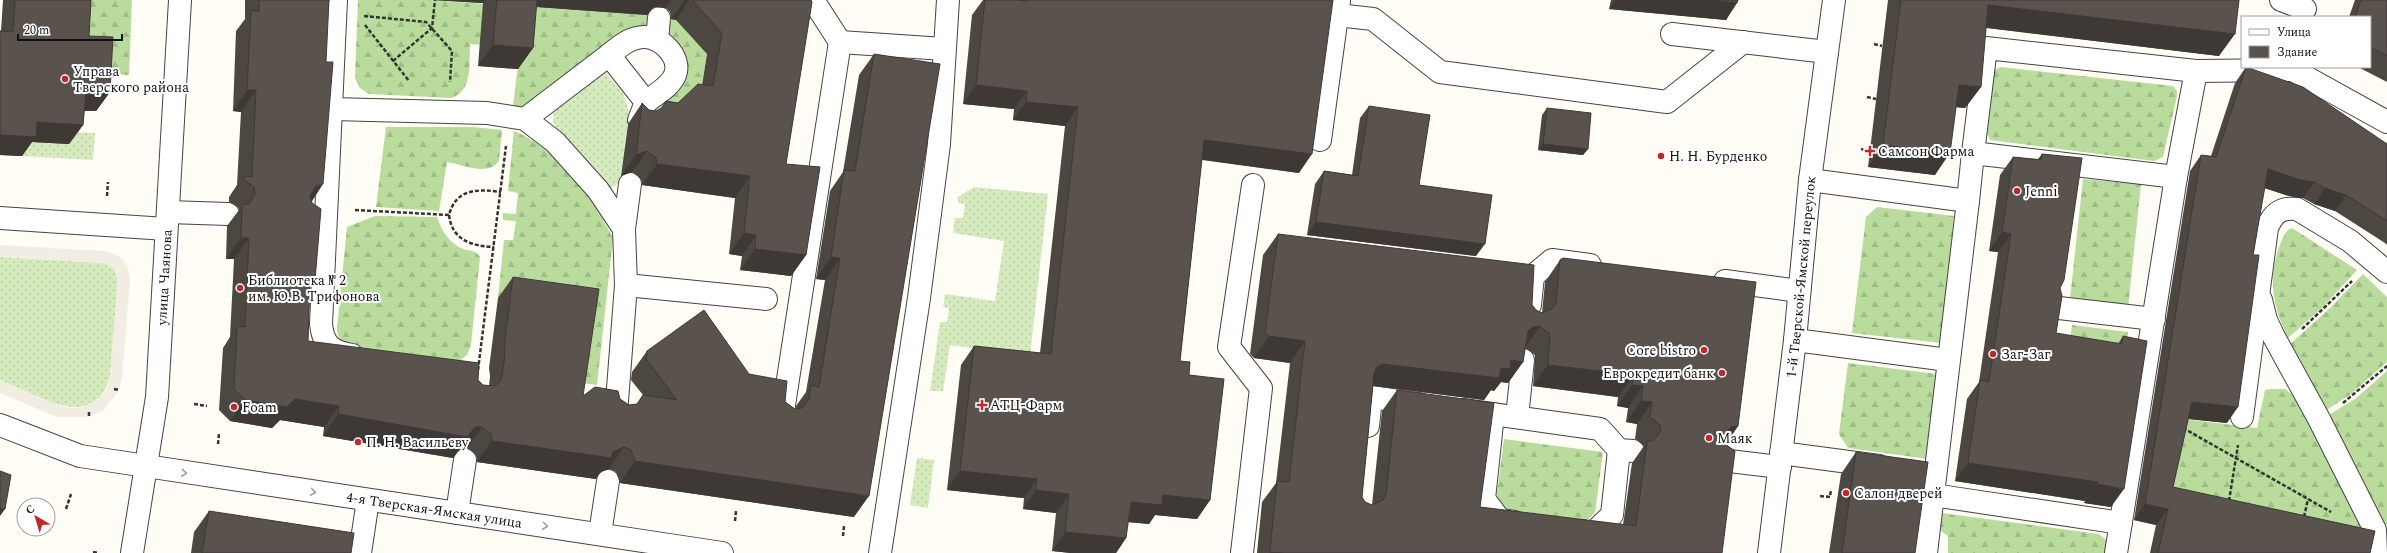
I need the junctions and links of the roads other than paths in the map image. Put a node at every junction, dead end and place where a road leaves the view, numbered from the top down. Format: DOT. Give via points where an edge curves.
graph roads {
  1 [pos="180,0"];
  2 [pos="813,0"];
  3 [pos="948,0"];
  4 [pos="1834,0"];
  5 [pos="2281,0"];
  6 [pos="336,7"];
  7 [pos="1338,7"];
  8 [pos="2305,9"];
  9 [pos="659,18"];
  10 [pos="1672,34"];
  11 [pos="657,40"];
  12 [pos="840,42"];
  13 [pos="1743,42"];
  14 [pos="944,49"];
  15 [pos="1827,52"];
  16 [pos="609,55"];
  17 [pos="2287,68"];
  18 [pos="2196,71"];
  19 [pos="332,109"];
  20 [pos="517,118"];
  21 [pos="2387,122"];
  22 [pos="1320,140"];
  23 [pos="1973,153"];
  24 [pos="2176,177"];
  25 [pos="1810,180"];
  26 [pos="630,184"];
  27 [pos="1253,185"];
  28 [pos="1968,201"];
  29 [pos="228,214"];
  30 [pos="0,218"];
  31 [pos="167,220"];
  32 [pos="624,229"];
  33 [pos="2380,265"];
  34 [pos="1607,267"];
  35 [pos="1510,273"];
  36 [pos="1533,276"];
  37 [pos="2261,276"];
  38 [pos="1702,278"];
  39 [pos="626,285"];
  40 [pos="1799,291"];
  41 [pos="766,299"];
  42 [pos="2059,308"];
  43 [pos="2154,319"];
  44 [pos="1528,322"];
  45 [pos="1795,340"];
  46 [pos="372,358"];
  47 [pos="1523,360"];
  48 [pos="1948,360"];
  49 [pos="2248,370"];
  50 [pos="2293,374"];
  51 [pos="616,414"];
  52 [pos="1493,414"];
  53 [pos="1517,417"];
  54 [pos="2242,417"];
  55 [pos="782,418"];
  56 [pos="0,426"];
  57 [pos="1366,444"];
  58 [pos="465,460"];
  59 [pos="1721,460"];
  60 [pos="1781,460"];
  61 [pos="145,468"];
  62 [pos="1935,474"];
  63 [pos="608,481"];
  64 [pos="1933,495"];
  65 [pos="368,500"];
  66 [pos="457,513"];
  67 [pos="2121,523"];
  68 [pos="1531,524"];
  69 [pos="1562,529"];
  70 [pos="600,534"];
  71 [pos="132,553"];
  72 [pos="360,553"];
  73 [pos="722,553"];
  74 [pos="880,553"];
  75 [pos="1242,553"];
  76 [pos="1769,553"];
  77 [pos="1926,553"];
  78 [pos="2116,553"];
  79 [pos="2376,553"];
  1 -- 31 [label="street, улица Чаянова"];
  2 -- 12 [label="street"];
  3 -- 14 [label="street"];
  4 -- 15 [label="street, 1-й Тверской-Ямской переулок"];
  5 -- 8 [label="street"];
  6 -- 19 [label="street"];
  7 -- 13 [label="street" via="1373,19 1440,72 1667,102"];
  7 -- 22 [label="street"];
  9 -- 11 [label="street"];
  10 -- 13 [label="street"];
  11 -- 16 [label="street" via="645,37 632,39"];
  11 -- 16 [label="street" via="668,48 673,56 676,64 675,74 668,85 642,111"];
  12 -- 14 [label="street"];
  12 -- 55 [label="street"];
  13 -- 15 [label="street"];
  14 -- 74 [label="street" via="939,144 921,283"];
  15 -- 25 [label="street, 1-й Тверской-Ямской переулок"];
  16 -- 20 [label="street"];
  17 -- 18 [label="street"];
  17 -- 21 [label="street"];
  18 -- 23 [label="street" via="1986,48"];
  18 -- 24 [label="street"];
  19 -- 20 [label="street" via="488,113"];
  19 -- 46 [label="street" via="320,215 322,335 325,344 332,350"];
  20 -- 32 [label="street" via="555,142 589,180"];
  23 -- 24 [label="street"];
  23 -- 28 [label="street"];
  24 -- 43 [label="street"];
  25 -- 28 [label="street"];
  25 -- 40 [label="street, 1-й Тверской-Ямской переулок"];
  26 -- 32 [label="street"];
  27 -- 75 [label="street" via="1229,347 1260,388"];
  28 -- 48 [label="street"];
  29 -- 31 [label="street"];
  30 -- 31 [label="street"];
  31 -- 61 [label="street, улица Чаянова" via="157,397"];
  32 -- 39 [label="street"];
  33 -- 37 [label="street" via="2324,225 2297,209 2287,208 2271,217"];
  34 -- 36 [label="street" via="1552,260"];
  35 -- 36 [label="street"];
  36 -- 44 [label="street"];
  37 -- 49 [label="street"];
  37 -- 50 [label="street" via="2262,307"];
  38 -- 40 [label="street"];
  39 -- 41 [label="street"];
  39 -- 51 [label="street"];
  40 -- 45 [label="street, 1-й Тверской-Ямской переулок"];
  42 -- 43 [label="street"];
  43 -- 67 [label="street"];
  45 -- 48 [label="street"];
  45 -- 60 [label="street, 1-й Тверской-Ямской переулок"];
  47 -- 53 [label="street"];
  48 -- 62 [label="street"];
  49 -- 50 [label="street" via="2254,359 2266,354 2281,360"];
  49 -- 54 [label="street"];
  50 -- 79 [label="street" via="2319,418 2375,530"];
  52 -- 53 [label="street"];
  52 -- 57 [label="street" via="1371,397"];
  52 -- 68 [label="street" via="1484,500 1500,520"];
  53 -- 69 [label="street" via="1600,429 1626,451 1612,515 1593,533"];
  56 -- 61 [label="street, 4-я Тверская-Ямская улица" via="80,456"];
  58 -- 66 [label="street"];
  59 -- 60 [label="street"];
  60 -- 62 [label="street" via="1904,469"];
  60 -- 76 [label="street, 1-й Тверской-Ямской переулок"];
  61 -- 65 [label="street, 4-я Тверская-Ямская улица, one-way"];
  61 -- 71 [label="street, улица Чаянова"];
  62 -- 64 [label="street"];
  63 -- 70 [label="street"];
  64 -- 67 [label="street"];
  64 -- 77 [label="street"];
  65 -- 66 [label="street, 4-я Тверская-Ямская улица"];
  65 -- 72 [label="street"];
  66 -- 70 [label="street, 4-я Тверская-Ямская улица, one-way"];
  67 -- 78 [label="street"];
  70 -- 73 [label="street, 4-я Тверская-Ямская улица"];
}
